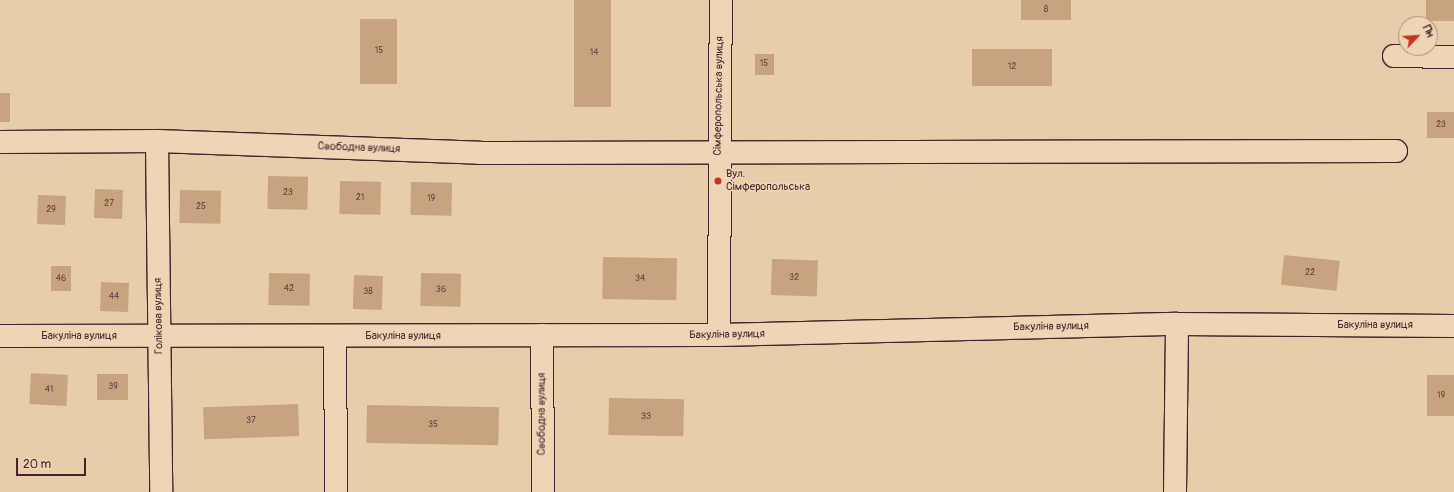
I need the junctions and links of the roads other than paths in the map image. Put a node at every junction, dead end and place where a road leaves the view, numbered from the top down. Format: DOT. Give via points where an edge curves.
graph roads {
  1 [pos="721,0"];
  2 [pos="1394,56"];
  3 [pos="1454,56"];
  4 [pos="157,141"];
  5 [pos="0,142"];
  6 [pos="719,151"];
  7 [pos="1396,151"];
  8 [pos="1177,324"];
  9 [pos="1454,326"];
  10 [pos="719,335"];
  11 [pos="0,336"];
  12 [pos="160,336"];
  13 [pos="335,336"];
  14 [pos="542,336"];
  15 [pos="161,492"];
  16 [pos="336,492"];
  17 [pos="543,492"];
  18 [pos="1175,492"];
  1 -- 6 [label="street, Сімферопольська вулиця"];
  2 -- 3 [label="street"];
  4 -- 5 [label="street, Свободна вулиця"];
  4 -- 6 [label="street, Свободна вулиця" via="480,153"];
  4 -- 12 [label="street, Голікова вулиця"];
  6 -- 7 [label="street, Свободна вулиця"];
  6 -- 10 [label="street, Сімферопольська вулиця"];
  8 -- 9 [label="street, Бакуліна вулиця"];
  8 -- 10 [label="street, Бакуліна вулиця"];
  8 -- 18 [label="street"];
  10 -- 14 [label="street, Бакуліна вулиця"];
  11 -- 12 [label="street, Бакуліна вулиця"];
  12 -- 13 [label="street, Бакуліна вулиця"];
  12 -- 15 [label="street, Голікова вулиця"];
  13 -- 14 [label="street, Бакуліна вулиця"];
  13 -- 16 [label="street"];
  14 -- 17 [label="street, Свободна вулиця"];
}
